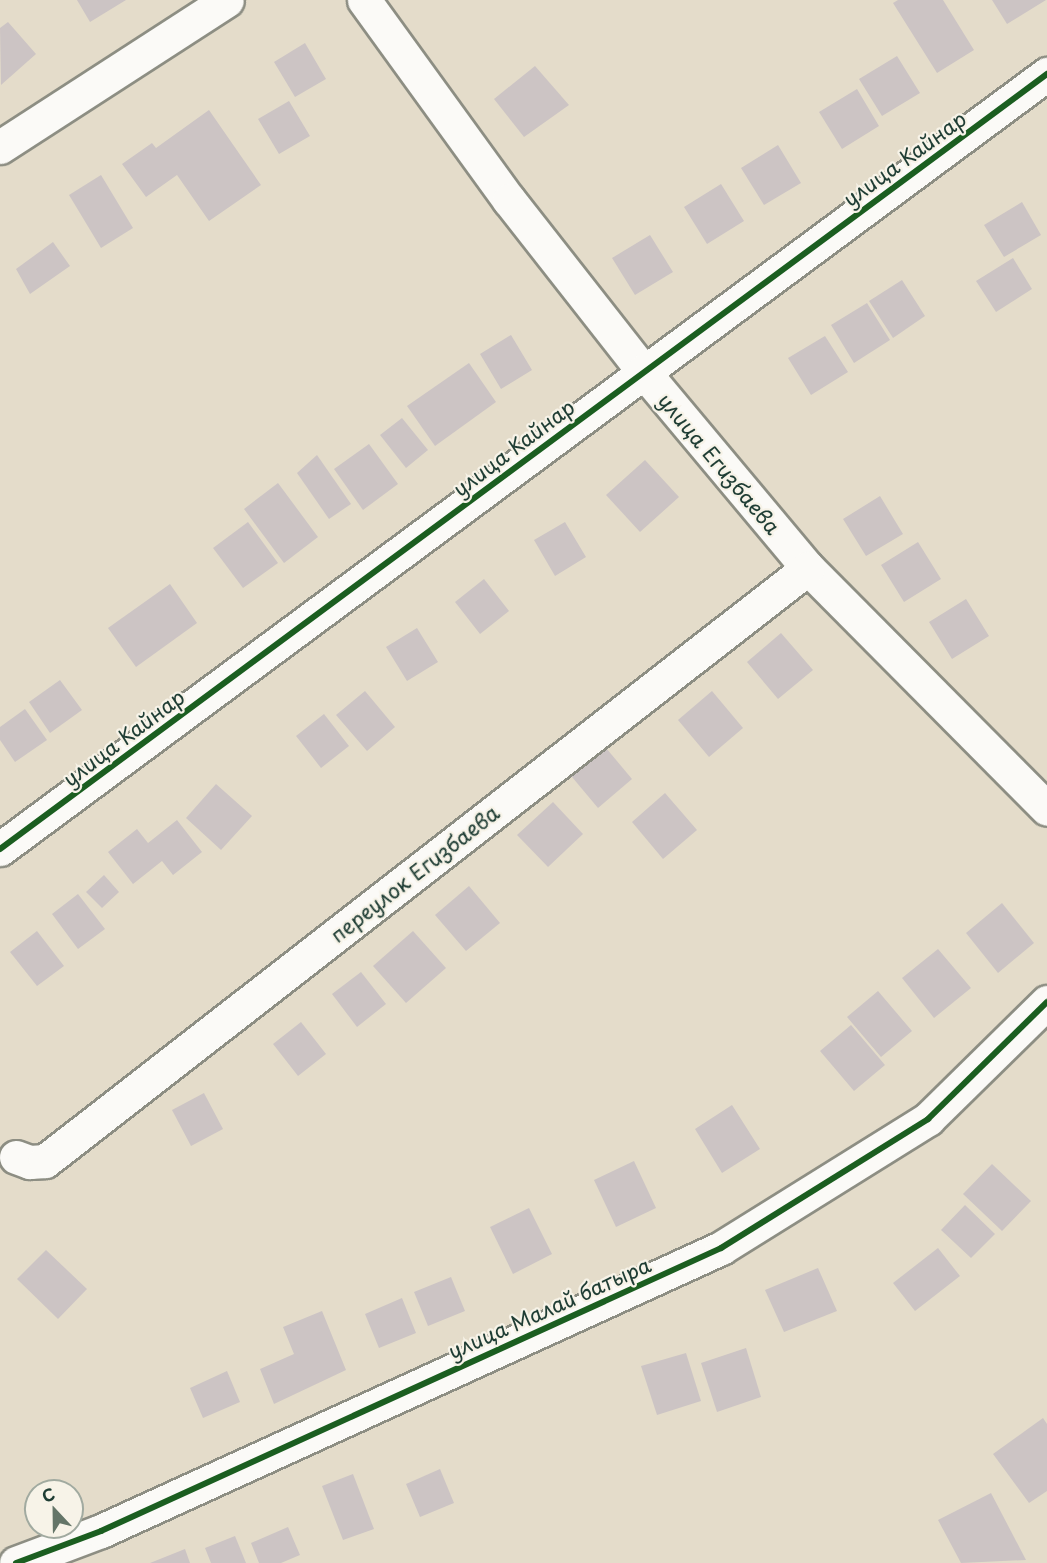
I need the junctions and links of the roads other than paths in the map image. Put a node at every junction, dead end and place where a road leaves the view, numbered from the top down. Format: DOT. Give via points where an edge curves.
graph roads {
  1 [pos="227,0"];
  2 [pos="364,0"];
  3 [pos="1047,74"];
  4 [pos="0,147"];
  5 [pos="643,371"];
  6 [pos="808,568"];
  7 [pos="1047,809"];
  8 [pos="0,849"];
  9 [pos="1047,1002"];
  10 [pos="16,1156"];
  11 [pos="16,1563"];
  1 -- 4 [label="street"];
  2 -- 5 [label="street, улица Егизбаева" via="509,200"];
  3 -- 5 [label="street, улица Кайнар"];
  5 -- 6 [label="street, улица Егизбаева"];
  5 -- 8 [label="street, улица Кайнар"];
  6 -- 7 [label="street, улица Егизбаева"];
  6 -- 10 [label="street, переулок Егизбаева" via="45,1161 30,1162"];
  9 -- 11 [label="street, улица Малай батыра" via="928,1119 721,1248 101,1531"];
}
